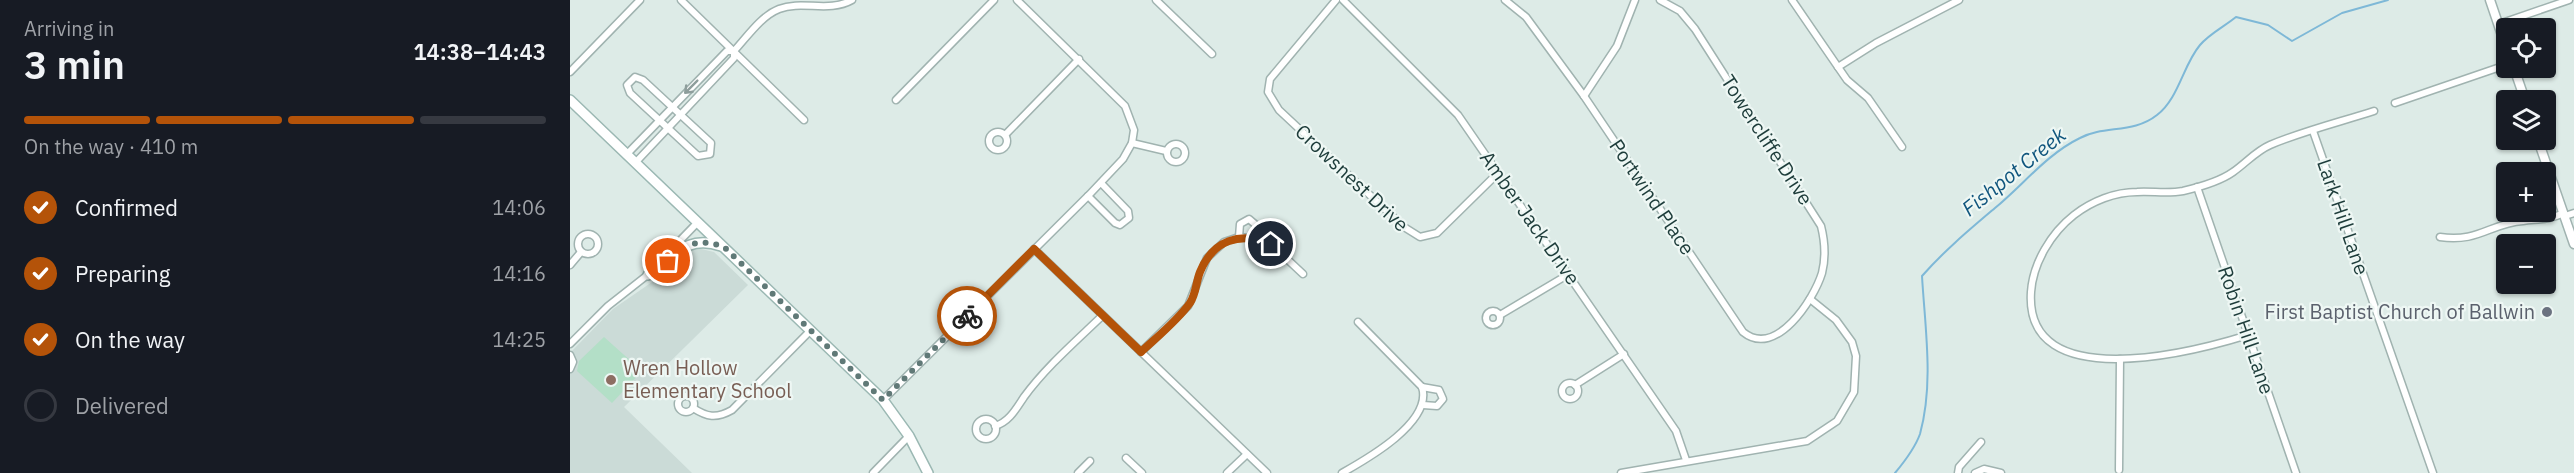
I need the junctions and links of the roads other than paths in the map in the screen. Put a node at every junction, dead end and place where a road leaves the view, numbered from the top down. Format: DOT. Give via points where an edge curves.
graph roads {
  1 [pos="640,0"];
  2 [pos="681,0"];
  3 [pos="852,0"];
  4 [pos="994,0"];
  5 [pos="1017,0"];
  6 [pos="1156,0"];
  7 [pos="1336,0"];
  8 [pos="1343,0"];
  9 [pos="1505,0"];
  10 [pos="1635,0"];
  11 [pos="1660,0"];
  12 [pos="1792,0"];
  13 [pos="1959,0"];
  14 [pos="2490,0"];
  15 [pos="2569,0"];
  16 [pos="795,3"];
  17 [pos="2497,18"];
  18 [pos="2516,18"];
  19 [pos="734,51"];
  20 [pos="1212,54"];
  21 [pos="1079,59"];
  22 [pos="1838,67"];
  23 [pos="2496,68"];
  24 [pos="570,72"];
  25 [pos="1584,96"];
  26 [pos="570,100"];
  27 [pos="896,100"];
  28 [pos="2395,103"];
  29 [pos="671,107"];
  30 [pos="2374,111"];
  31 [pos="681,115"];
  32 [pos="659,120"];
  33 [pos="804,120"];
  34 [pos="668,128"];
  35 [pos="2313,131"];
  36 [pos="1005,135"];
  37 [pos="1132,143"];
  38 [pos="1902,147"];
  39 [pos="2541,150"];
  40 [pos="1166,151"];
  41 [pos="627,154"];
  42 [pos="636,162"];
  43 [pos="1498,173"];
  44 [pos="1101,183"];
  45 [pos="2198,187"];
  46 [pos="1088,196"];
  47 [pos="2574,213"];
  48 [pos="2564,215"];
  49 [pos="698,222"];
  50 [pos="1239,237"];
  51 [pos="2440,237"];
  52 [pos="1258,239"];
  53 [pos="2574,244"];
  54 [pos="724,247"];
  55 [pos="1034,249"];
  56 [pos="581,252"];
  57 [pos="570,265"];
  58 [pos="1303,274"];
  59 [pos="1569,274"];
  60 [pos="648,275"];
  61 [pos="1810,299"];
  62 [pos="1500,315"];
  63 [pos="1102,316"];
  64 [pos="1358,322"];
  65 [pos="811,329"];
  66 [pos="2248,335"];
  67 [pos="570,344"];
  68 [pos="1141,352"];
  69 [pos="1624,354"];
  70 [pos="570,355"];
  71 [pos="2120,358"];
  72 [pos="570,369"];
  73 [pos="1575,385"];
  74 [pos="1422,387"];
  75 [pos="883,400"];
  76 [pos="1423,405"];
  77 [pos="693,408"];
  78 [pos="995,426"];
  79 [pos="909,436"];
  80 [pos="1981,442"];
  81 [pos="1247,454"];
  82 [pos="1126,458"];
  83 [pos="1090,460"];
  84 [pos="1686,460"];
  85 [pos="2120,470"];
  86 [pos="873,473"];
  87 [pos="928,473"];
  88 [pos="1078,473"];
  89 [pos="1142,473"];
  90 [pos="1227,473"];
  91 [pos="1267,473"];
  92 [pos="1342,473"];
  93 [pos="1621,473"];
  94 [pos="1958,473"];
  95 [pos="1975,473"];
  96 [pos="2001,473"];
  97 [pos="2296,473"];
  98 [pos="2433,473"];
  1 -- 24 [label="street"];
  2 -- 19 [label="street"];
  3 -- 16 [label="street" via="826,7"];
  4 -- 27 [label="street"];
  5 -- 21 [label="street"];
  6 -- 20 [label="street"];
  7 -- 43 [label="street, Crowsnest Drive" via="1274,73 1268,92 1279,110 1404,227 1420,237 1437,233"];
  8 -- 43 [label="street, Amber Jack Drive" via="1451,107"];
  9 -- 25 [label="street, Portwind Place" via="1526,16"];
  10 -- 25 [label="street" via="1617,46"];
  11 -- 61 [label="street, Towercliffe Drive" via="1680,11 1695,28 1821,226 1825,261"];
  12 -- 22 [label="street"];
  13 -- 22 [label="street"];
  14 -- 17 [label="street"];
  15 -- 18 [label="street"];
  16 -- 19 [label="street" via="770,14"];
  19 -- 29 [label="street, one-way" via="727,51"];
  19 -- 31 [label="street" via="734,58"];
  19 -- 33 [label="street"];
  21 -- 36 [label="street"];
  21 -- 37 [label="street" via="1125,106 1134,130"];
  22 -- 38 [label="street" via="1849,83 1868,98"];
  23 -- 28 [label="street"];
  25 -- 61 [label="street, Portwind Place" via="1743,332 1756,338 1771,336 1797,318"];
  26 -- 41 [label="main road"];
  29 -- 31 [label="street"];
  29 -- 32 [label="street"];
  29 -- 32 [label="street" via="639,78 629,81 630,93"];
  30 -- 35 [label="street"];
  31 -- 34 [label="street"];
  31 -- 34 [label="street" via="711,143 710,154 698,156"];
  32 -- 34 [label="street"];
  32 -- 41 [label="street"];
  34 -- 42 [label="street"];
  35 -- 45 [label="street" via="2270,146 2222,179"];
  35 -- 98 [label="street, Lark Hill Lane"];
  37 -- 40 [label="street"];
  37 -- 44 [label="street"];
  39 -- 48 [label="street"];
  41 -- 42 [label="main road"];
  42 -- 49 [label="main road"];
  43 -- 59 [label="street, Amber Jack Drive"];
  44 -- 46 [label="street"];
  44 -- 46 [label="street" via="1128,211 1129,218 1120,225 1115,223"];
  45 -- 66 [label="street, Robin Hill Lane"];
  45 -- 71 [label="street" via="2180,192 2118,193 2101,200 2069,220 2044,251 2031,291 2039,328 2055,347 2065,352"];
  46 -- 55 [label="street"];
  47 -- 48 [label="street"];
  48 -- 51 [label="street" via="2523,220 2461,240"];
  48 -- 53 [label="street"];
  49 -- 54 [label="main road"];
  49 -- 60 [label="street"];
  50 -- 52 [label="street"];
  50 -- 52 [label="street" via="1240,224 1249,219 1256,225"];
  50 -- 68 [label="street" via="1224,242 1207,258 1192,300"];
  52 -- 58 [label="street" via="1271,244"];
  54 -- 60 [label="main road" via="689,243"];
  54 -- 65 [label="main road"];
  55 -- 63 [label="street"];
  55 -- 75 [label="street"];
  56 -- 57 [label="street"];
  59 -- 62 [label="street"];
  59 -- 69 [label="street, Amber Jack Drive"];
  60 -- 67 [label="street" via="608,306"];
  61 -- 84 [label="street" via="1836,320 1856,356 1854,392 1842,415 1807,441"];
  63 -- 68 [label="street"];
  63 -- 78 [label="street" via="1035,382 1013,414"];
  64 -- 74 [label="street"];
  65 -- 75 [label="main road"];
  65 -- 77 [label="street" via="732,410 720,416 705,416"];
  66 -- 71 [label="street" via="2182,353"];
  66 -- 97 [label="street, Robin Hill Lane"];
  68 -- 81 [label="street"];
  69 -- 73 [label="street"];
  69 -- 84 [label="street, Amber Jack Drive" via="1676,431"];
  70 -- 72 [label="street"];
  71 -- 85 [label="street"];
  74 -- 76 [label="street"];
  74 -- 76 [label="street" via="1438,390 1443,399 1437,406"];
  75 -- 79 [label="main road"];
  76 -- 92 [label="street" via="1375,454"];
  79 -- 86 [label="street"];
  79 -- 87 [label="main road"];
  80 -- 94 [label="street"];
  81 -- 90 [label="street"];
  81 -- 91 [label="street"];
  82 -- 89 [label="street"];
  83 -- 88 [label="street"];
  84 -- 93 [label="street"];
  95 -- 96 [label="street"];
}
